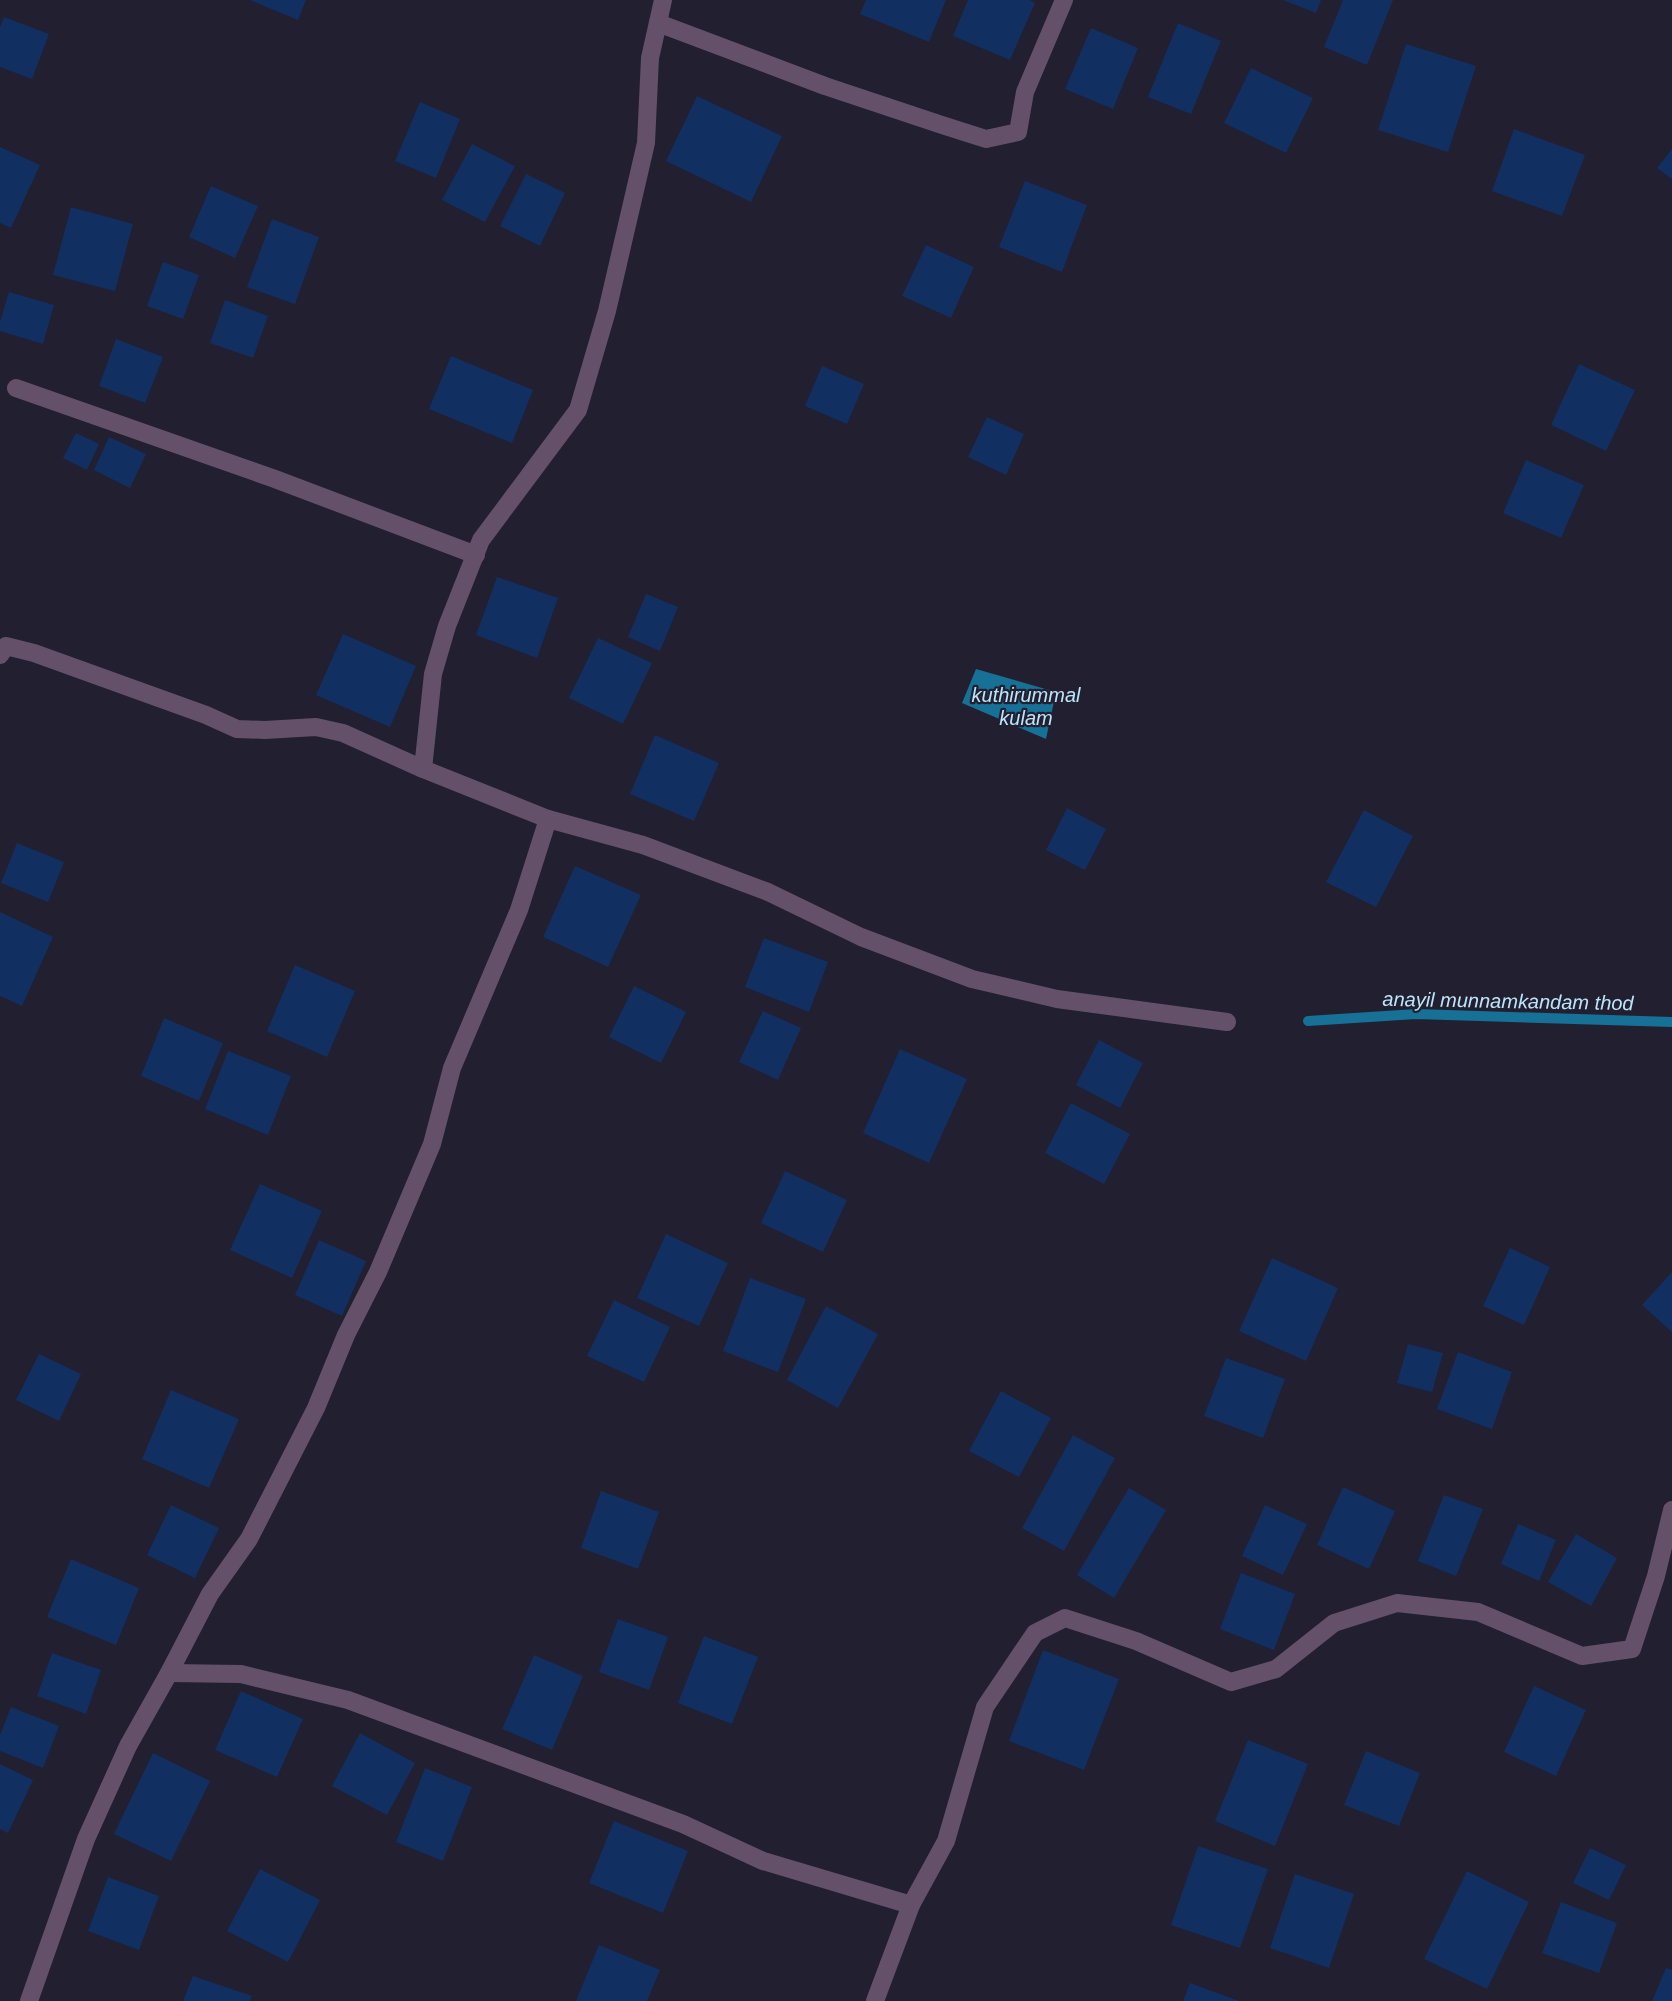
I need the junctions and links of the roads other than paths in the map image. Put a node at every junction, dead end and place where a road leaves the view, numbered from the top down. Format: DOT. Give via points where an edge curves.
graph roads {
  1 [pos="663,0"];
  2 [pos="1065,0"];
  3 [pos="658,23"];
  4 [pos="16,388"];
  5 [pos="476,555"];
  6 [pos="0,655"];
  7 [pos="423,769"];
  8 [pos="548,819"];
  9 [pos="1227,1022"];
  10 [pos="1672,1510"];
  11 [pos="169,1673"];
  12 [pos="911,1905"];
  13 [pos="29,2001"];
  14 [pos="875,2001"];
  1 -- 3 [label="street"];
  2 -- 3 [label="street" via="1025,92 1018,132 986,139 825,86"];
  3 -- 5 [label="street" via="650,58 646,143 608,311 578,410 481,540"];
  4 -- 5 [label="street"];
  5 -- 7 [label="street" via="447,626 433,674"];
  6 -- 7 [label="street" via="6,646 34,654 237,729 316,727 343,733"];
  7 -- 8 [label="street"];
  8 -- 9 [label="street" via="643,845 747,884 861,937 972,979 1056,999"];
  8 -- 11 [label="street" via="519,910 452,1068 432,1144 378,1272 249,1539 210,1594"];
  10 -- 12 [label="street" via="1632,1649 1582,1656 1478,1612 1396,1603 1334,1623 1276,1669 1231,1682 1136,1641 1065,1618 1035,1633 985,1707 946,1841"];
  11 -- 12 [label="street" via="241,1674 348,1700 683,1824 762,1861"];
  11 -- 13 [label="street" via="128,1746 86,1839"];
  12 -- 14 [label="street"];
}
